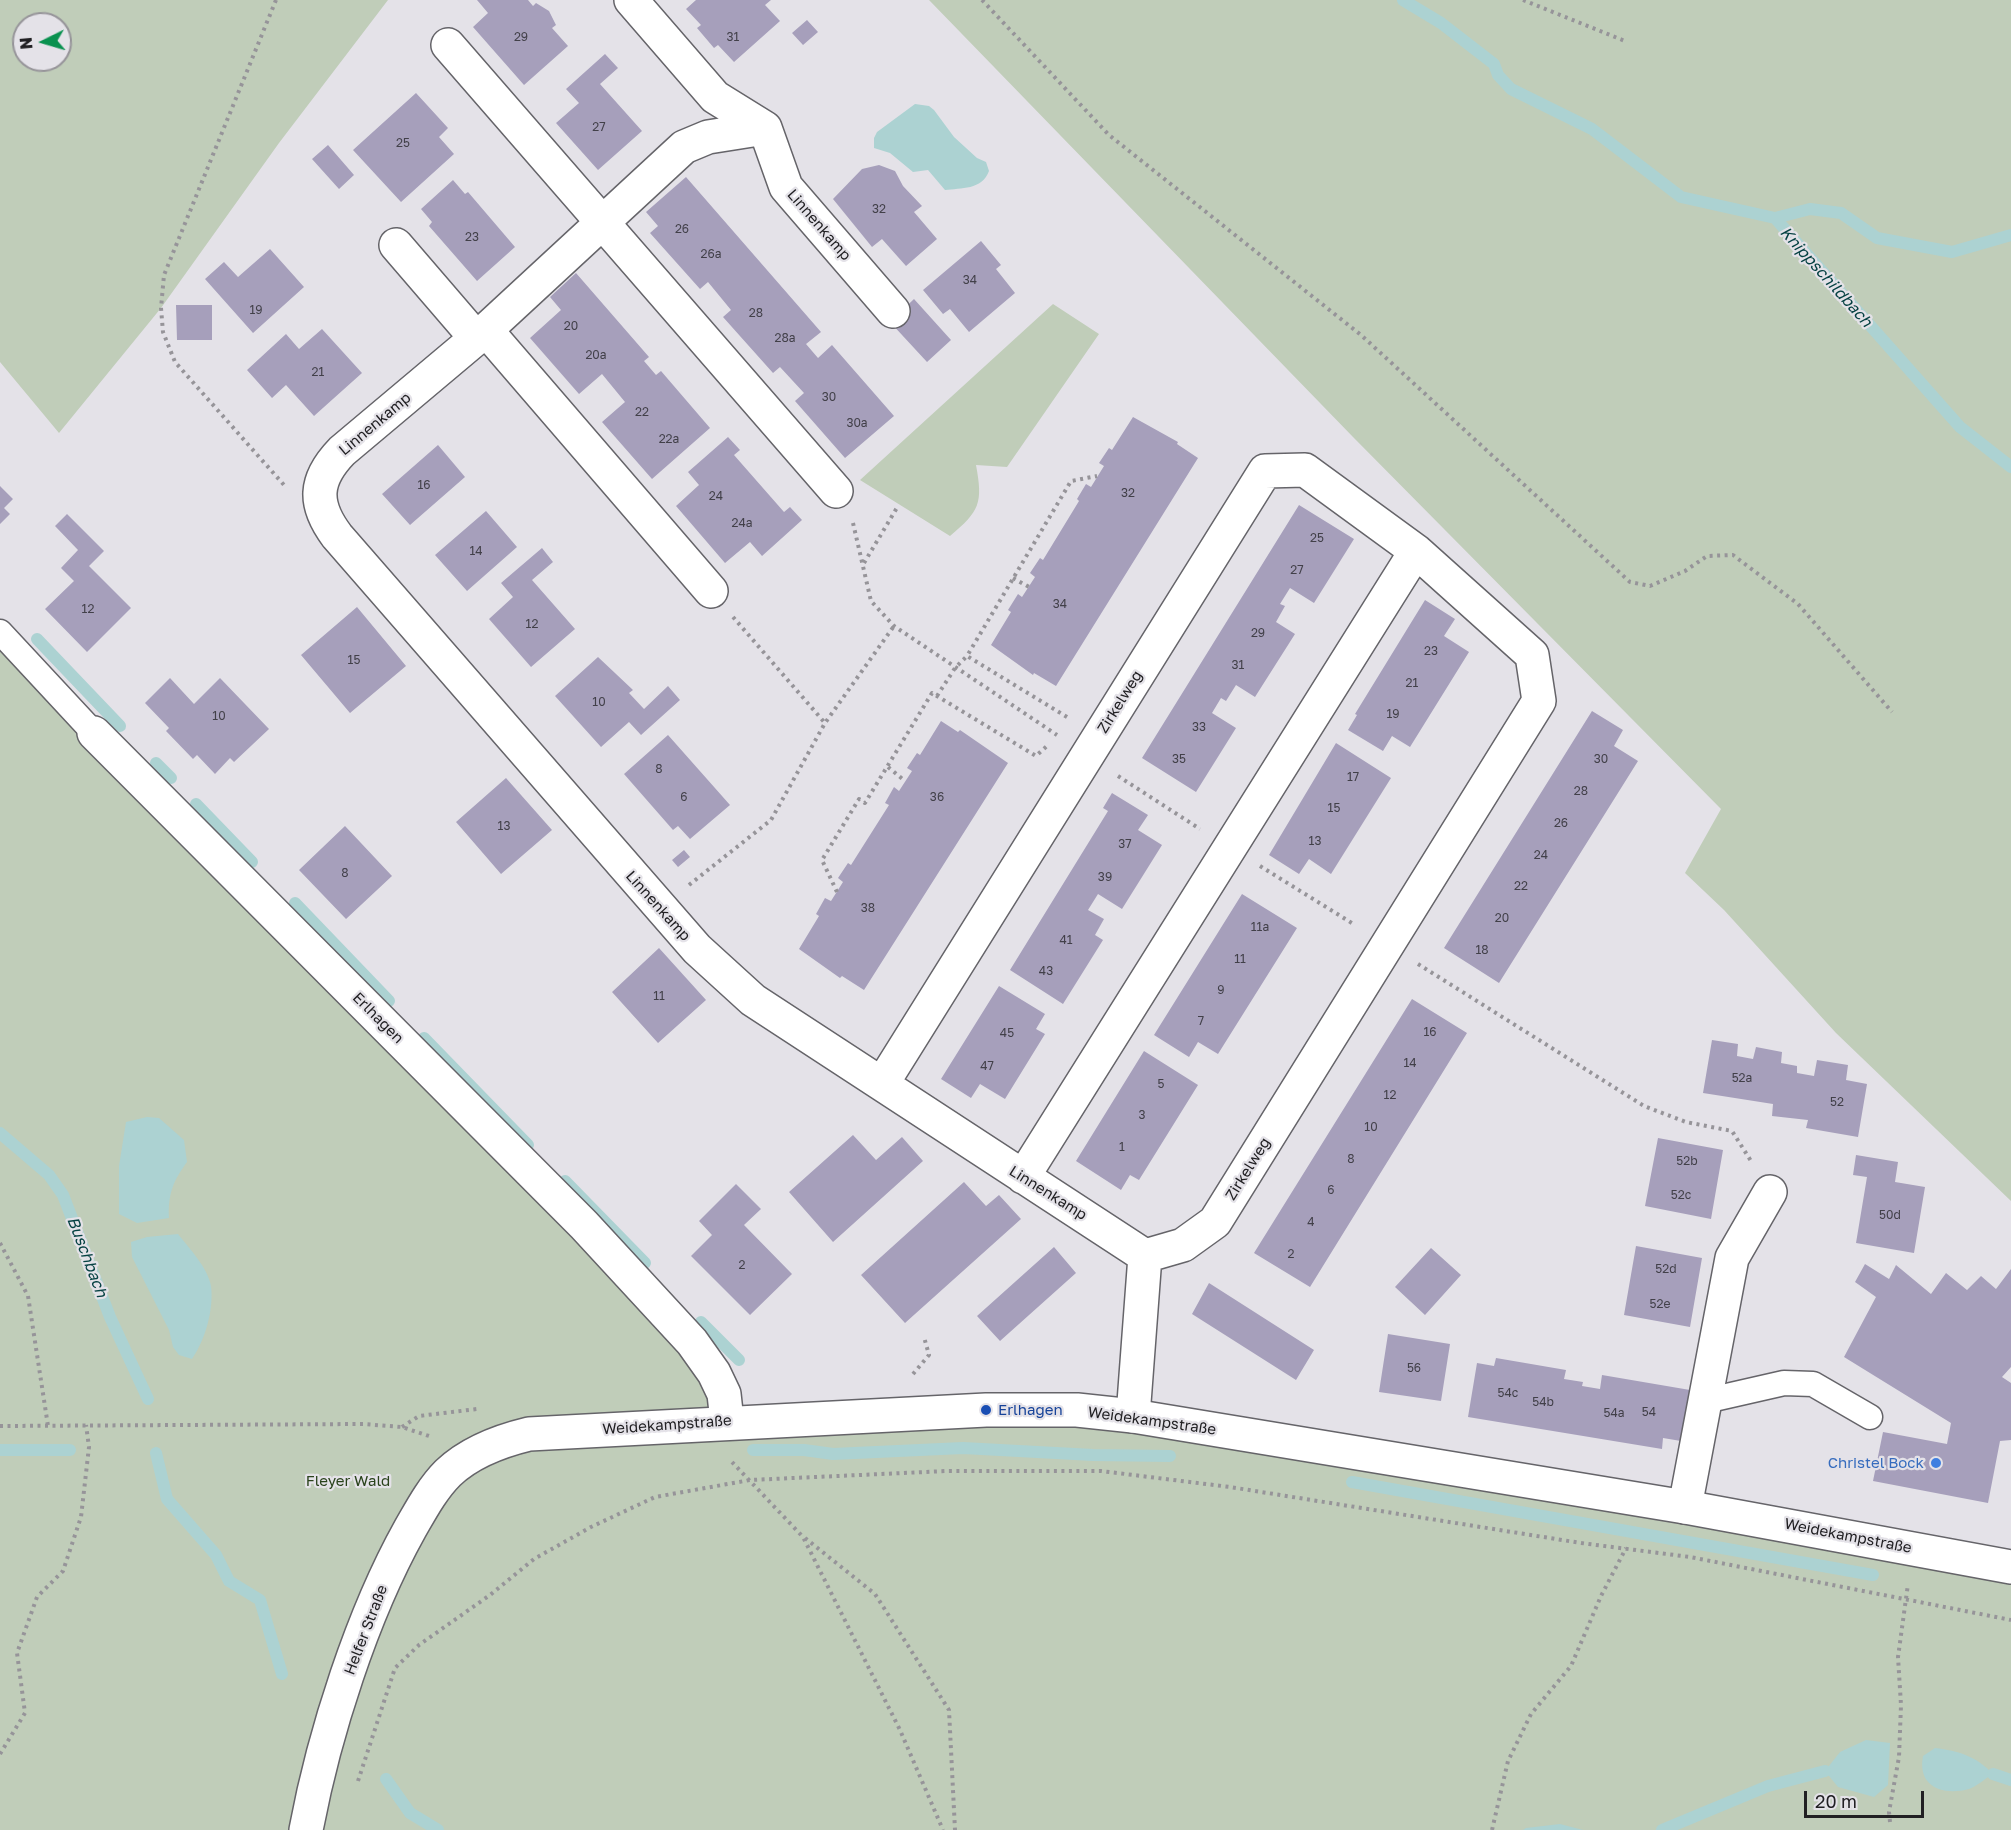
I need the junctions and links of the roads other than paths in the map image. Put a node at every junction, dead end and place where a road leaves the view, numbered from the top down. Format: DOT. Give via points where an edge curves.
graph roads {
  1 [pos="631,0"];
  2 [pos="448,45"];
  3 [pos="765,128"];
  4 [pos="600,224"];
  5 [pos="396,245"];
  6 [pos="893,311"];
  7 [pos="481,334"];
  8 [pos="836,491"];
  9 [pos="1416,551"];
  10 [pos="711,591"];
  11 [pos="0,632"];
  12 [pos="94,733"];
  13 [pos="882,1084"];
  14 [pos="1023,1178"];
  15 [pos="1770,1192"];
  16 [pos="1145,1256"];
  17 [pos="1705,1401"];
  18 [pos="1133,1416"];
  19 [pos="1870,1417"];
  20 [pos="727,1422"];
  21 [pos="474,1455"];
  22 [pos="1685,1507"];
  23 [pos="2011,1567"];
  24 [pos="306,1830"];
  1 -- 3 [label="street" via="715,97"];
  2 -- 4 [label="street"];
  3 -- 4 [label="street, Linnenkamp" via="708,137 684,147"];
  3 -- 6 [label="street, Linnenkamp" via="786,187"];
  4 -- 7 [label="street, Linnenkamp"];
  4 -- 8 [label="street"];
  5 -- 7 [label="street"];
  7 -- 10 [label="street"];
  7 -- 13 [label="street, Linnenkamp" via="328,465 319,495 327,523 697,949 753,1000"];
  9 -- 13 [label="street, Zirkelweg" via="1305,470 1265,471"];
  9 -- 14 [label="street"];
  9 -- 16 [label="street, Zirkelweg" via="1532,655 1539,701 1215,1222 1183,1245"];
  11 -- 12 [label="lane, Erlhagen"];
  12 -- 20 [label="street, Erlhagen" via="584,1225 692,1342 714,1372 724,1394"];
  13 -- 14 [label="street, Linnenkamp"];
  14 -- 16 [label="street, Linnenkamp"];
  15 -- 17 [label="street" via="1732,1258"];
  16 -- 18 [label="street"];
  17 -- 19 [label="lane" via="1784,1383 1813,1384"];
  17 -- 22 [label="street"];
  18 -- 20 [label="street, Weidekampstraße" via="1077,1410 986,1410"];
  18 -- 22 [label="street, Weidekampstraße"];
  20 -- 21 [label="street, Weidekampstraße" via="529,1434 499,1441"];
  21 -- 24 [label="street, Helfer Straße" via="448,1473 427,1499 391,1566 332,1722"];
  22 -- 23 [label="street, Weidekampstraße"];
}
